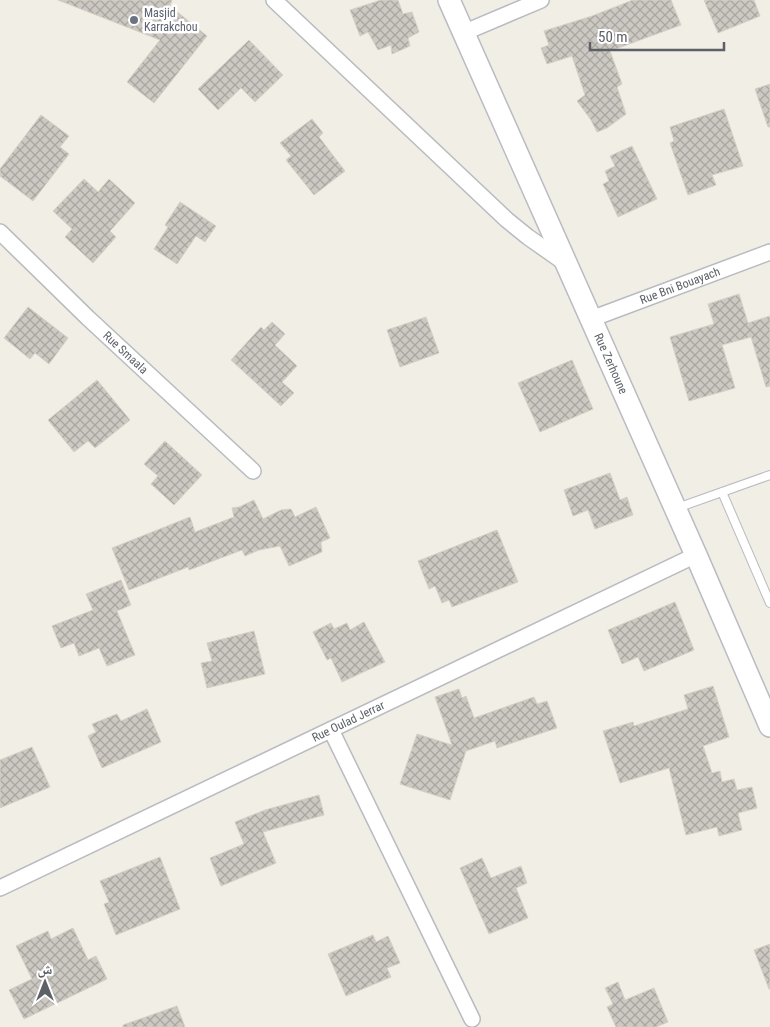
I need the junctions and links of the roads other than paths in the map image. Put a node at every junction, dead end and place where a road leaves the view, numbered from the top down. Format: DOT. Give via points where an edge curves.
graph roads {
  1 [pos="274,0"];
  2 [pos="449,0"];
  3 [pos="541,0"];
  4 [pos="463,33"];
  5 [pos="0,232"];
  6 [pos="770,252"];
  7 [pos="565,262"];
  8 [pos="591,319"];
  9 [pos="253,472"];
  10 [pos="770,475"];
  11 [pos="722,492"];
  12 [pos="676,509"];
  13 [pos="696,554"];
  14 [pos="770,603"];
  15 [pos="770,726"];
  16 [pos="331,730"];
  17 [pos="0,888"];
  18 [pos="472,1019"];
  1 -- 7 [label="street" via="507,220"];
  2 -- 4 [label="street, Rue Zerhoune"];
  3 -- 4 [label="street"];
  4 -- 7 [label="street, Rue Zerhoune"];
  5 -- 9 [label="street, Rue Smaala"];
  6 -- 8 [label="street, Rue Bni Bouayach"];
  7 -- 8 [label="street, Rue Zerhoune"];
  8 -- 12 [label="street, Rue Zerhoune"];
  10 -- 11 [label="lane"];
  11 -- 12 [label="lane"];
  11 -- 14 [label="lane"];
  12 -- 13 [label="street, Rue Zerhoune"];
  13 -- 15 [label="street, Rue Zerhoune"];
  13 -- 16 [label="street, Rue Oulad Jerrar"];
  16 -- 17 [label="street, Rue Oulad Jerrar"];
  16 -- 18 [label="street"];
}
